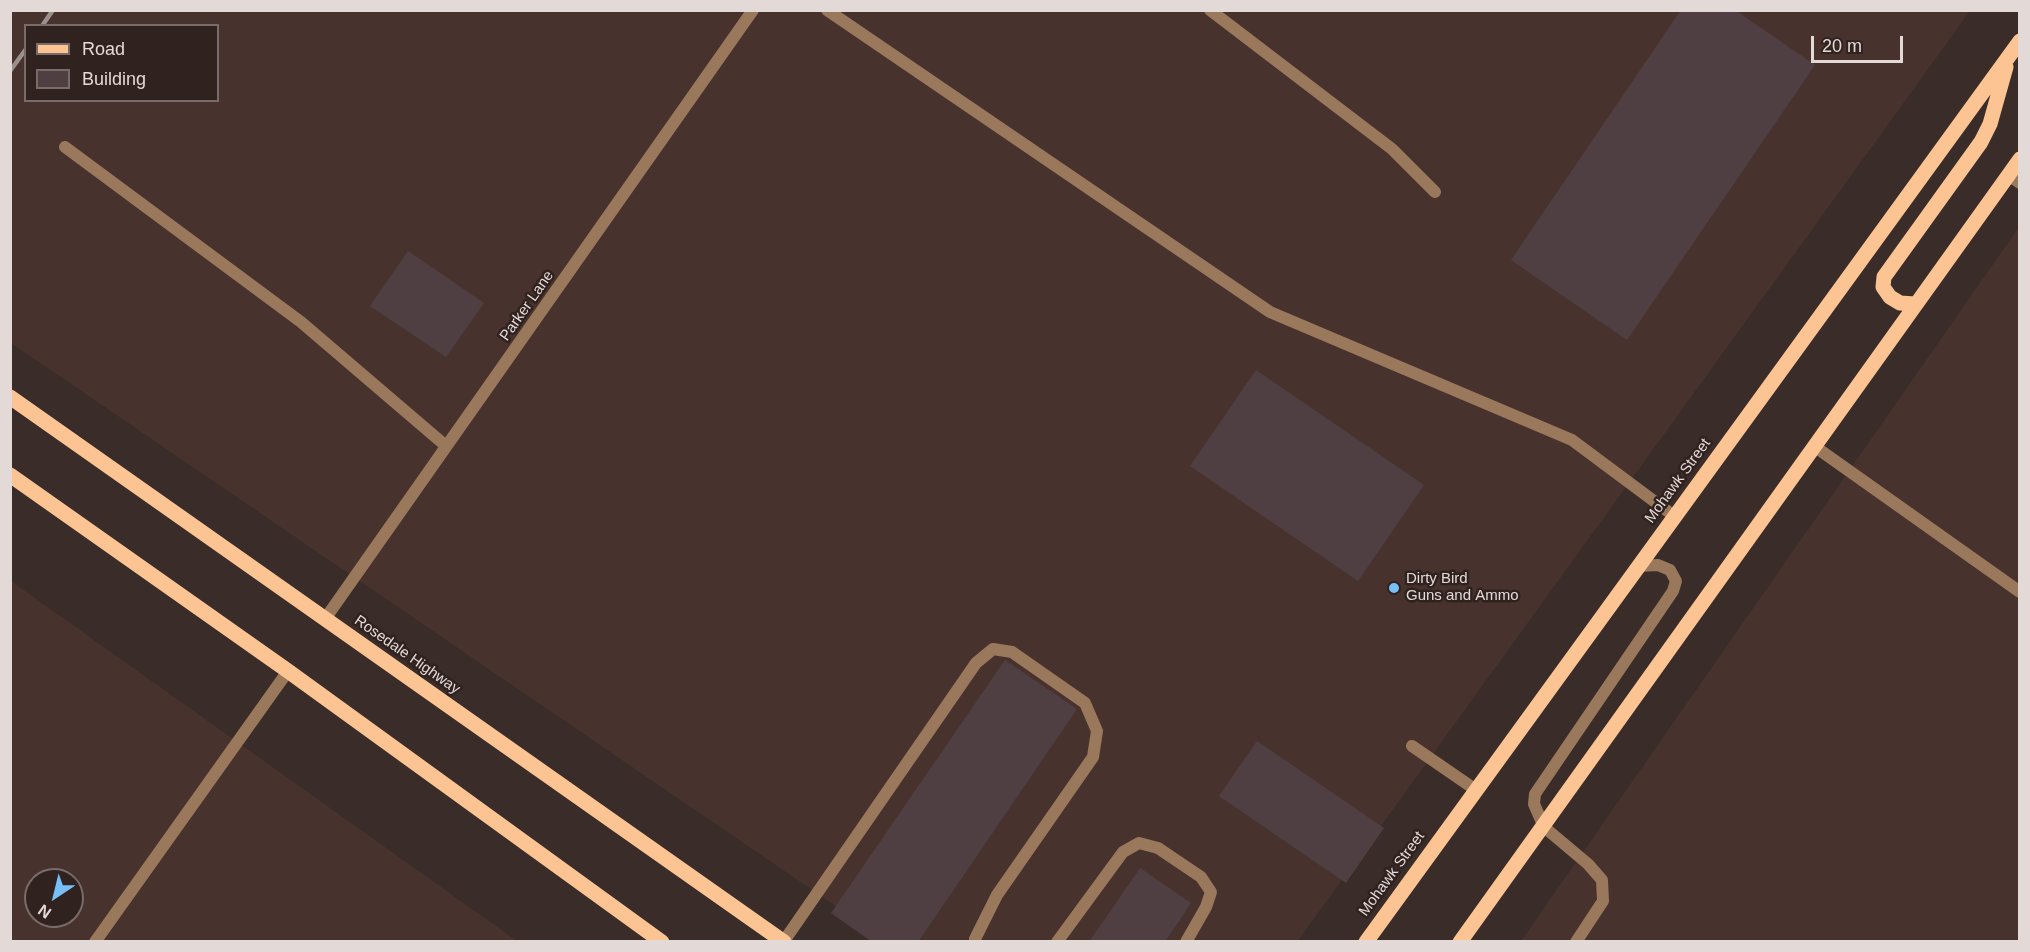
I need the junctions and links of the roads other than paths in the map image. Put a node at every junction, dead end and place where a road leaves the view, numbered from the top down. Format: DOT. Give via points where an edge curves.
graph roads {
  1 [pos="753,10"];
  2 [pos="827,10"];
  3 [pos="1210,10"];
  4 [pos="2019,41"];
  5 [pos="2009,56"];
  6 [pos="65,147"];
  7 [pos="2019,159"];
  8 [pos="2014,179"];
  9 [pos="1435,192"];
  10 [pos="1915,304"];
  11 [pos="10,397"];
  12 [pos="446,446"];
  13 [pos="1814,446"];
  14 [pos="10,475"];
  15 [pos="1674,516"];
  16 [pos="1638,566"];
  17 [pos="2019,591"];
  18 [pos="325,619"];
  19 [pos="288,671"];
  20 [pos="1412,746"];
  21 [pos="1476,790"];
  22 [pos="1544,827"];
  23 [pos="784,941"];
  24 [pos="95,942"];
  25 [pos="662,942"];
  26 [pos="975,942"];
  27 [pos="1057,942"];
  28 [pos="1186,942"];
  29 [pos="1365,942"];
  30 [pos="1460,942"];
  31 [pos="1576,942"];
  1 -- 12 [label="street, Parker Lane"];
  2 -- 15 [label="street" via="1270,312 1572,440"];
  3 -- 9 [label="street" via="1392,149"];
  4 -- 5 [label="main road, Mohawk Street"];
  5 -- 10 [label="main road" via="1990,124 1981,141 1884,277 1883,288 1890,297 1900,303"];
  5 -- 15 [label="main road, Mohawk Street"];
  6 -- 12 [label="street" via="301,322"];
  7 -- 8 [label="main road"];
  8 -- 10 [label="main road"];
  10 -- 13 [label="main road"];
  11 -- 18 [label="main road, Rosedale Highway"];
  12 -- 18 [label="street, Parker Lane"];
  13 -- 17 [label="street"];
  13 -- 22 [label="main road"];
  14 -- 19 [label="main road"];
  15 -- 16 [label="main road, Mohawk Street"];
  16 -- 21 [label="main road, Mohawk Street"];
  16 -- 22 [label="street" via="1658,565 1670,570 1676,581 1673,591 1540,784 1534,804"];
  18 -- 23 [label="main road, Rosedale Highway"];
  19 -- 24 [label="street"];
  19 -- 25 [label="main road"];
  20 -- 21 [label="street"];
  21 -- 29 [label="main road, Mohawk Street"];
  22 -- 30 [label="main road"];
  22 -- 31 [label="street" via="1602,880 1604,902"];
  23 -- 26 [label="street" via="976,663 993,650 1012,652 1085,703 1097,731 1093,757 998,895"];
  27 -- 28 [label="street" via="1123,852 1139,843 1158,848 1201,877 1212,892"];
}
